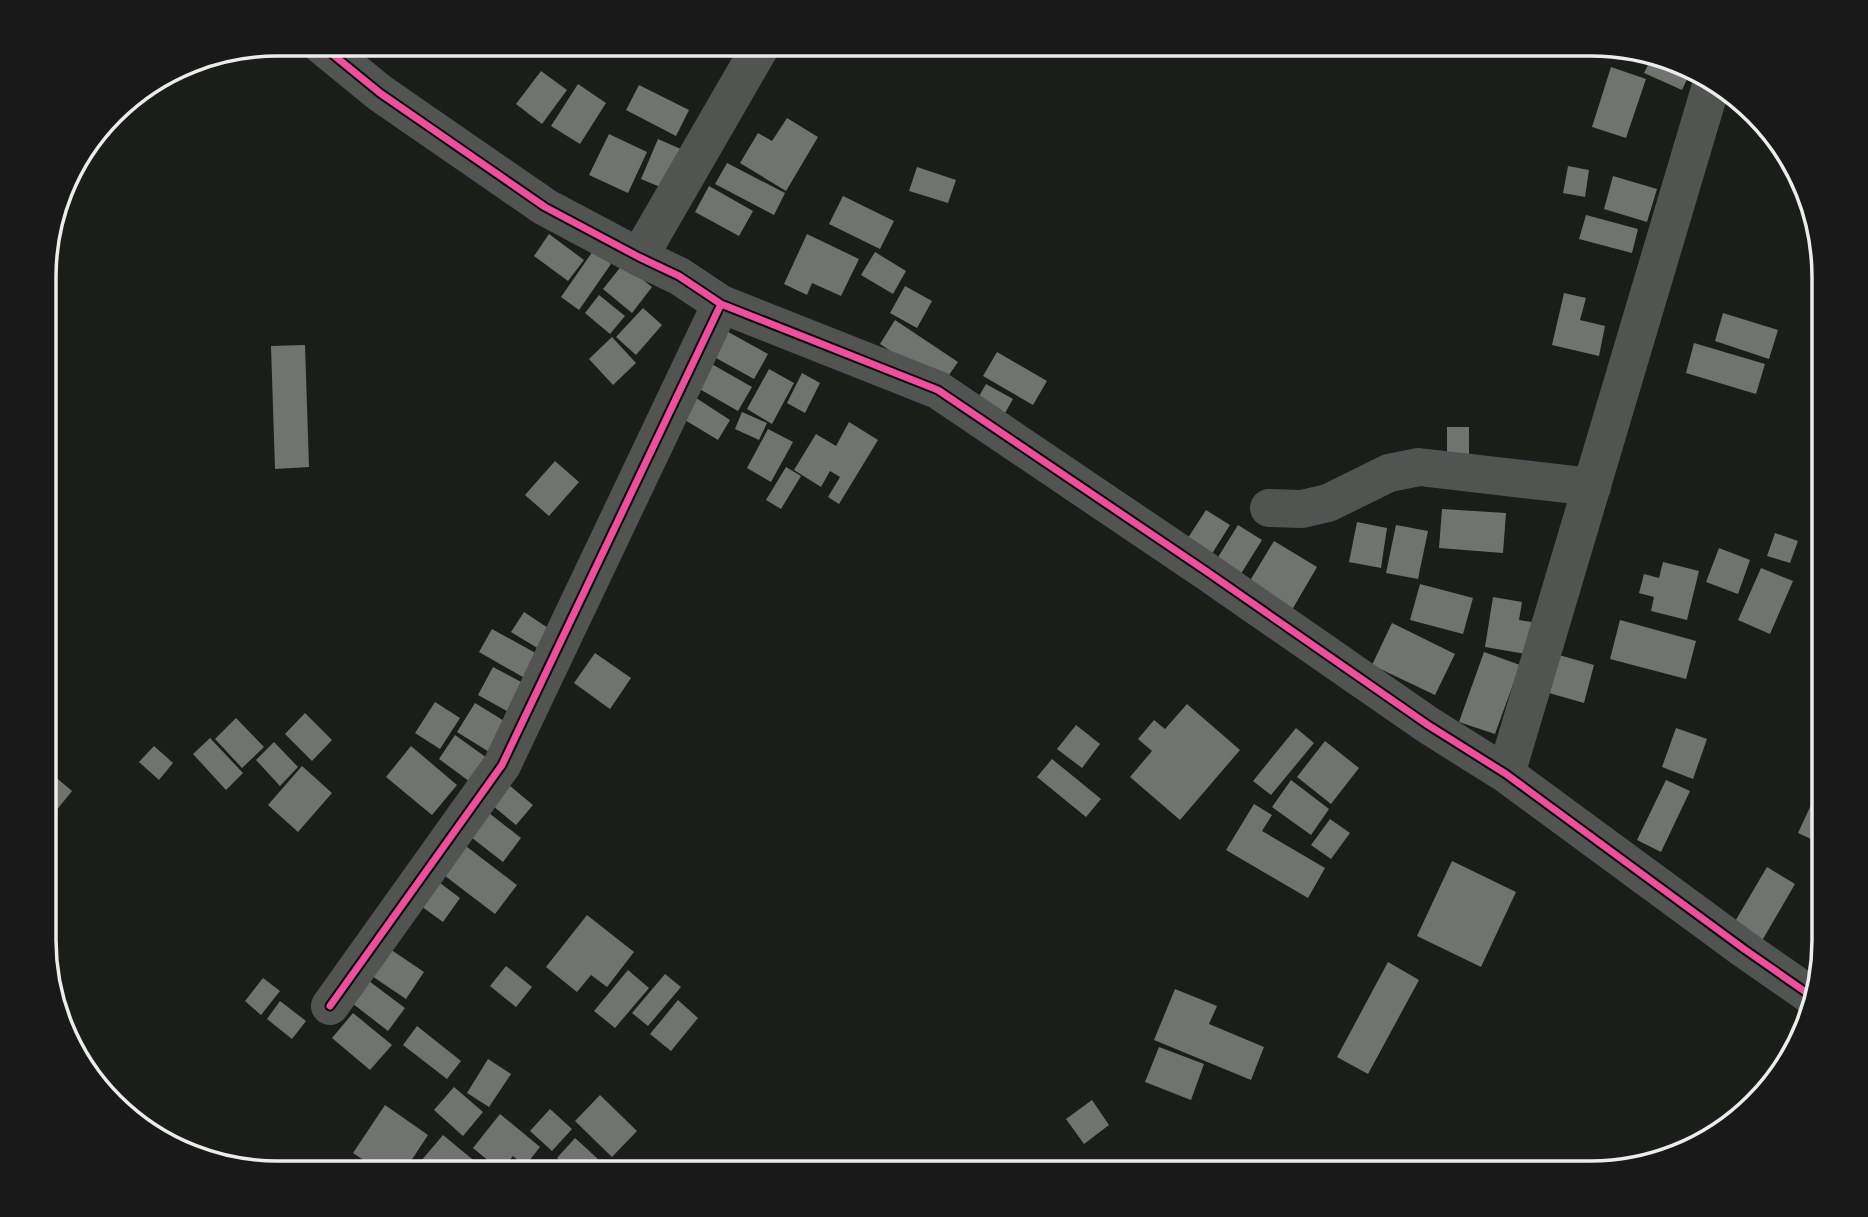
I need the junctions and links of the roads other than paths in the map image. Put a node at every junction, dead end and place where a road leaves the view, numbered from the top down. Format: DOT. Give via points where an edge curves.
graph roads {
  1 [pos="335,56"];
  2 [pos="755,56"];
  3 [pos="1710,91"];
  4 [pos="639,257"];
  5 [pos="721,304"];
  6 [pos="1592,487"];
  7 [pos="1269,508"];
  8 [pos="1506,774"];
  9 [pos="1805,992"];
  10 [pos="330,1006"];
  1 -- 4 [label="street" via="380,93 545,207"];
  2 -- 4 [label="street"];
  3 -- 6 [label="street"];
  4 -- 5 [label="street"];
  5 -- 8 [label="street" via="939,390"];
  5 -- 10 [label="street" via="502,765"];
  6 -- 7 [label="street" via="1419,467 1389,472 1328,503 1302,509"];
  6 -- 8 [label="street"];
  8 -- 9 [label="street"];
}
